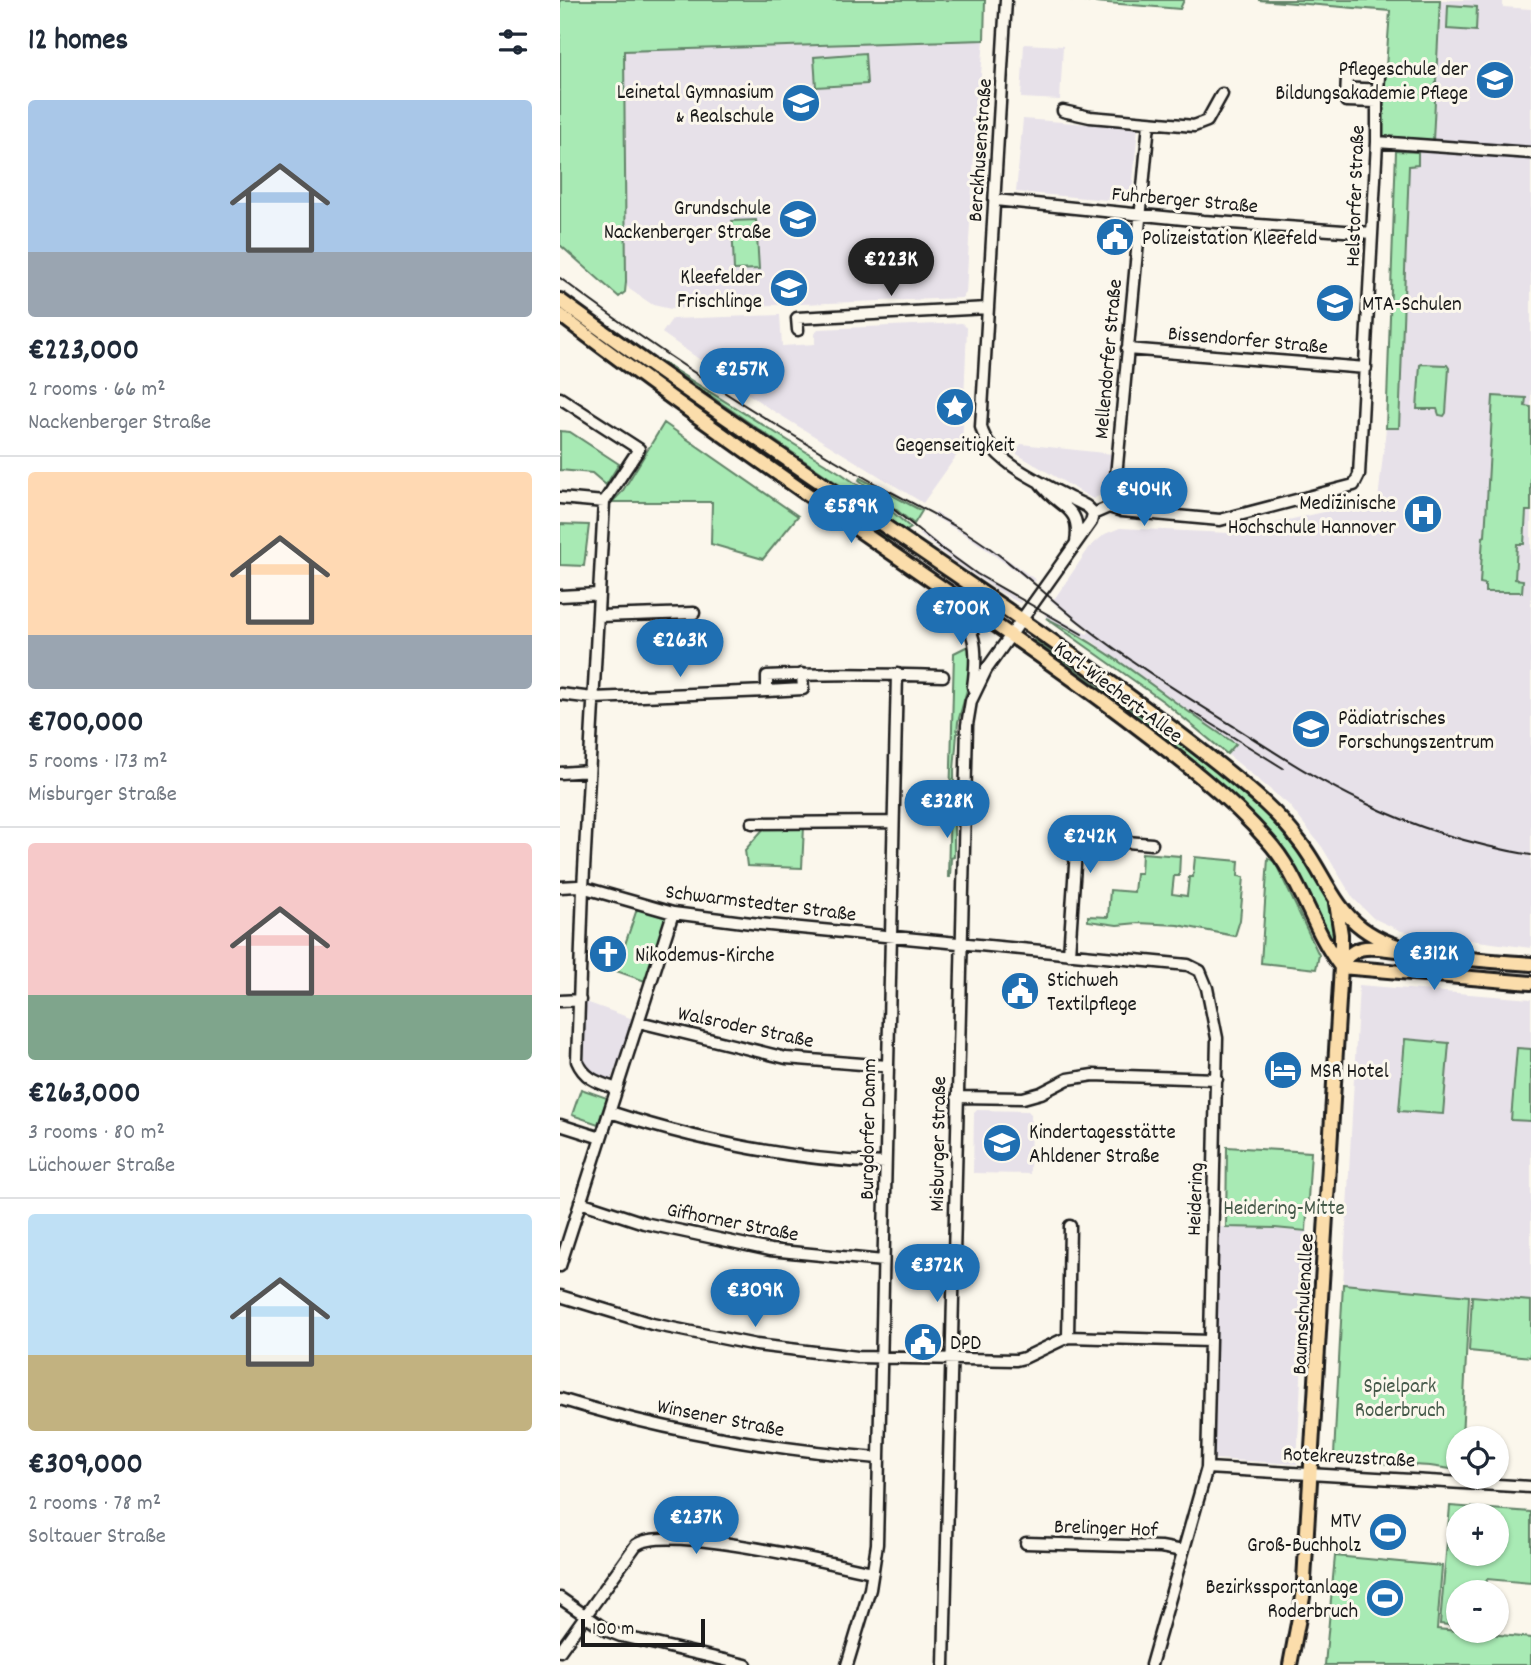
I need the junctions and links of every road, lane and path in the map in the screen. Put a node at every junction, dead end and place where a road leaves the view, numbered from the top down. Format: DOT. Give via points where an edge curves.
graph roads {
  1 [pos="1006,0"];
  2 [pos="1222,94"];
  3 [pos="1377,102"];
  4 [pos="1063,111"];
  5 [pos="1149,122"];
  6 [pos="1377,142"];
  7 [pos="1531,153"];
  8 [pos="995,200"];
  9 [pos="1140,214"];
  10 [pos="1372,233"];
  11 [pos="560,300"];
  12 [pos="988,308"];
  13 [pos="560,315"];
  14 [pos="798,330"];
  15 [pos="1127,349"];
  16 [pos="1366,368"];
  17 [pos="560,398"];
  18 [pos="560,404"];
  19 [pos="572,406"];
  20 [pos="1040,484"];
  21 [pos="560,498"];
  22 [pos="604,502"];
  23 [pos="1109,507"];
  24 [pos="1093,514"];
  25 [pos="1076,542"];
  26 [pos="950,593"];
  27 [pos="599,594"];
  28 [pos="560,596"];
  29 [pos="694,613"];
  30 [pos="599,616"];
  31 [pos="1021,619"];
  32 [pos="1011,635"];
  33 [pos="802,674"];
  34 [pos="897,674"];
  35 [pos="943,676"];
  36 [pos="767,691"];
  37 [pos="560,694"];
  38 [pos="593,698"];
  39 [pos="971,701"];
  40 [pos="589,771"];
  41 [pos="560,773"];
  42 [pos="893,822"];
  43 [pos="752,823"];
  44 [pos="1152,844"];
  45 [pos="560,887"];
  46 [pos="583,888"];
  47 [pos="1336,903"];
  48 [pos="673,913"];
  49 [pos="890,937"];
  50 [pos="960,943"];
  51 [pos="1406,950"];
  52 [pos="1069,954"];
  53 [pos="1531,964"];
  54 [pos="1341,967"];
  55 [pos="1531,983"];
  56 [pos="580,1000"];
  57 [pos="560,1001"];
  58 [pos="639,1022"];
  59 [pos="887,1066"];
  60 [pos="1217,1079"];
  61 [pos="617,1089"];
  62 [pos="957,1097"];
  63 [pos="610,1112"];
  64 [pos="560,1125"];
  65 [pos="601,1138"];
  66 [pos="885,1163"];
  67 [pos="580,1202"];
  68 [pos="1070,1226"];
  69 [pos="883,1261"];
  70 [pos="560,1266"];
  71 [pos="560,1296"];
  72 [pos="1068,1337"];
  73 [pos="1210,1341"];
  74 [pos="881,1358"];
  75 [pos="951,1359"];
  76 [pos="560,1399"];
  77 [pos="878,1458"];
  78 [pos="1208,1468"];
  79 [pos="1311,1473"];
  80 [pos="1531,1487"];
  81 [pos="1026,1543"];
  82 [pos="1183,1551"];
  83 [pos="873,1572"];
  84 [pos="560,1598"];
  85 [pos="586,1616"];
  86 [pos="560,1651"];
  87 [pos="746,1665"];
  88 [pos="847,1665"];
  89 [pos="944,1665"];
  90 [pos="1151,1665"];
  91 [pos="1290,1665"];
  1 -- 8 [label="street, Berckhusenstraße"];
  2 -- 5 [label="street" via="1207,121 1200,124"];
  3 -- 6 [label="street, Helstorfer Straße"];
  4 -- 5 [label="street"];
  5 -- 9 [label="street, Mellendorfer Straße"];
  6 -- 7 [label="street"];
  6 -- 10 [label="street, Helstorfer Straße"];
  8 -- 9 [label="street, Fuhrberger Straße"];
  8 -- 12 [label="street, Berckhusenstraße"];
  9 -- 10 [label="street, Fuhrberger Straße"];
  9 -- 15 [label="street, Mellendorfer Straße"];
  10 -- 16 [label="street, Helstorfer Straße"];
  11 -- 31 [label="main road, Karl-Wiechert-Allee"];
  12 -- 14 [label="street" via="797,318"];
  12 -- 20 [label="street, Berckhusenstraße" via="982,431 999,455"];
  13 -- 26 [label="main road, Karl-Wiechert-Allee"];
  15 -- 16 [label="street, Bissendorfer Straße"];
  15 -- 23 [label="street, Mellendorfer Straße" via="1115,487"];
  16 -- 23 [label="street, Helstorfer Straße" via="1359,475 1354,485 1220,520"];
  17 -- 19 [label="street"];
  18 -- 19 [label="street"];
  19 -- 22 [label="street" via="639,449"];
  20 -- 24 [label="street, Berckhusenstraße" via="1089,506"];
  20 -- 25 [label="street, Berckhusenstraße" via="1073,513 1078,526"];
  21 -- 22 [label="street"];
  22 -- 27 [label="street"];
  23 -- 24 [label="street"];
  24 -- 25 [label="street"];
  25 -- 31 [label="street"];
  26 -- 32 [label="main road, Karl-Wiechert-Allee"];
  26 -- 39 [label="street" via="975,638"];
  27 -- 28 [label="street"];
  27 -- 30 [label="street"];
  29 -- 30 [label="street"];
  30 -- 38 [label="street"];
  31 -- 32 [label="street"];
  31 -- 47 [label="main road, Karl-Wiechert-Allee" via="1170,726 1265,803 1298,838"];
  32 -- 39 [label="street, Misburger Straße"];
  32 -- 54 [label="main road, Karl-Wiechert-Allee" via="1234,805 1287,865 1318,933"];
  33 -- 34 [label="street"];
  33 -- 36 [label="street" via="767,676"];
  33 -- 36 [label="street" via="803,689"];
  34 -- 35 [label="street"];
  34 -- 42 [label="street, Burgdorfer Damm"];
  36 -- 38 [label="street"];
  37 -- 38 [label="street"];
  38 -- 40 [label="street"];
  39 -- 50 [label="street, Misburger Straße" via="965,737"];
  40 -- 41 [label="street"];
  40 -- 46 [label="street"];
  42 -- 43 [label="street"];
  42 -- 49 [label="street, Burgdorfer Damm"];
  44 -- 52 [label="street" via="1088,839 1080,843"];
  45 -- 46 [label="street, Schwarmstedter Straße"];
  46 -- 48 [label="street, Schwarmstedter Straße"];
  46 -- 56 [label="street"];
  47 -- 51 [label="main road, Karl-Wiechert-Allee" via="1362,928"];
  47 -- 54 [label="main road, Baumschulenallee"];
  48 -- 49 [label="street, Schwarmstedter Straße"];
  48 -- 58 [label="street"];
  49 -- 50 [label="street, Schwarmstedter Straße"];
  49 -- 59 [label="street, Burgdorfer Damm"];
  50 -- 52 [label="street, Heidering"];
  50 -- 62 [label="street, Misburger Straße"];
  51 -- 53 [label="main road, Karl-Wiechert-Allee"];
  51 -- 54 [label="main road" via="1364,948 1346,956"];
  52 -- 60 [label="street, Heidering" via="1195,967 1204,977 1217,1038"];
  54 -- 55 [label="main road"];
  54 -- 79 [label="main road, Baumschulenallee"];
  56 -- 57 [label="street"];
  56 -- 61 [label="street" via="578,1061 582,1072"];
  58 -- 59 [label="street, Walsroder Straße" via="786,1058"];
  58 -- 61 [label="street"];
  59 -- 66 [label="street, Burgdorfer Damm"];
  60 -- 62 [label="street" via="1093,1074 1023,1098"];
  60 -- 73 [label="street, Heidering"];
  61 -- 63 [label="street"];
  62 -- 75 [label="street, Misburger Straße"];
  63 -- 65 [label="street"];
  63 -- 66 [label="street" via="744,1147"];
  64 -- 65 [label="street"];
  65 -- 67 [label="street"];
  66 -- 69 [label="street, Burgdorfer Damm"];
  67 -- 69 [label="street, Gifhorner Straße" via="644,1223 770,1250"];
  67 -- 70 [label="street"];
  68 -- 72 [label="street"];
  69 -- 74 [label="street, Burgdorfer Damm"];
  71 -- 74 [label="street" via="701,1336 811,1353"];
  72 -- 73 [label="street"];
  72 -- 75 [label="street" via="1024,1358"];
  73 -- 78 [label="street, Heidering"];
  74 -- 75 [label="street"];
  74 -- 77 [label="street, Burgdorfer Damm"];
  75 -- 89 [label="street, Misburger Straße"];
  76 -- 77 [label="street, Winsener Straße" via="722,1438"];
  77 -- 83 [label="street, Burgdorfer Damm"];
  78 -- 79 [label="street, Rotekreuzstraße"];
  78 -- 82 [label="street, Heidering"];
  79 -- 80 [label="street, Rotekreuzstraße"];
  79 -- 91 [label="main road, Baumschulenallee" via="1303,1597"];
  81 -- 82 [label="street, Brelinger Hof"];
  82 -- 90 [label="street, Heidering"];
  83 -- 85 [label="street" via="691,1539 649,1538 636,1545"];
  83 -- 88 [label="street, Burgdorfer Damm"];
  84 -- 85 [label="street"];
  85 -- 86 [label="street"];
  85 -- 87 [label="street" via="621,1636"];
}
